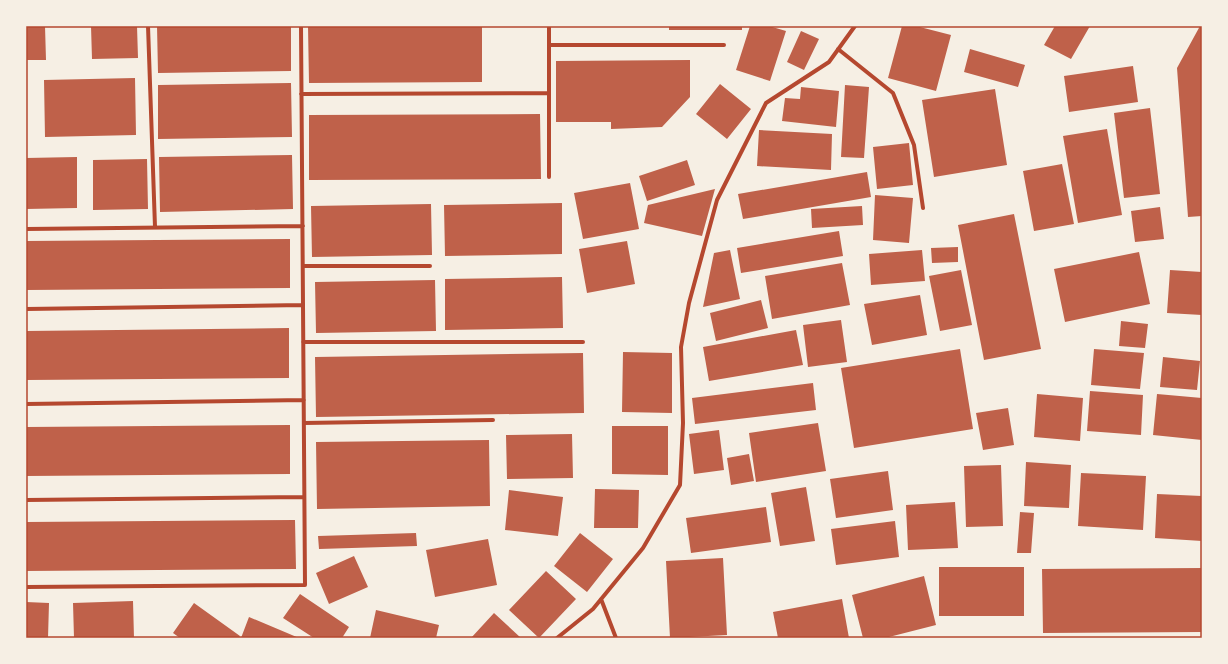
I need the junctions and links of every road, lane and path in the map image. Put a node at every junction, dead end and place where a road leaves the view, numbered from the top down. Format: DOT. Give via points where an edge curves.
graph roads {
  1 [pos="148,26"];
  2 [pos="301,26"];
  3 [pos="549,26"];
  4 [pos="855,26"];
  5 [pos="549,45"];
  6 [pos="724,45"];
  7 [pos="838,49"];
  8 [pos="549,93"];
  9 [pos="301,94"];
  10 [pos="549,177"];
  11 [pos="923,208"];
  12 [pos="303,226"];
  13 [pos="155,227"];
  14 [pos="26,229"];
  15 [pos="303,266"];
  16 [pos="430,266"];
  17 [pos="303,305"];
  18 [pos="26,309"];
  19 [pos="304,342"];
  20 [pos="583,342"];
  21 [pos="304,400"];
  22 [pos="26,404"];
  23 [pos="493,420"];
  24 [pos="304,423"];
  25 [pos="304,497"];
  26 [pos="26,500"];
  27 [pos="26,587"];
  28 [pos="601,599"];
  29 [pos="557,638"];
  30 [pos="616,638"];
  1 -- 13 [label="street"];
  2 -- 9 [label="street"];
  3 -- 5 [label="street"];
  4 -- 7 [label="street"];
  5 -- 6 [label="street"];
  5 -- 8 [label="street"];
  7 -- 11 [label="street" via="893,93 914,145"];
  7 -- 28 [label="street" via="829,62 766,103 717,200 689,303 681,347 683,423 680,485 643,548"];
  8 -- 9 [label="street"];
  8 -- 10 [label="street"];
  9 -- 12 [label="street"];
  12 -- 13 [label="street"];
  12 -- 15 [label="street"];
  13 -- 14 [label="street"];
  15 -- 16 [label="street"];
  15 -- 17 [label="street"];
  17 -- 18 [label="street"];
  17 -- 19 [label="street"];
  19 -- 20 [label="street"];
  19 -- 21 [label="street"];
  21 -- 22 [label="street"];
  21 -- 24 [label="street"];
  23 -- 24 [label="street"];
  24 -- 25 [label="street"];
  25 -- 26 [label="street"];
  25 -- 27 [label="street" via="305,585"];
  28 -- 29 [label="street" via="593,609"];
  28 -- 30 [label="street"];
}
